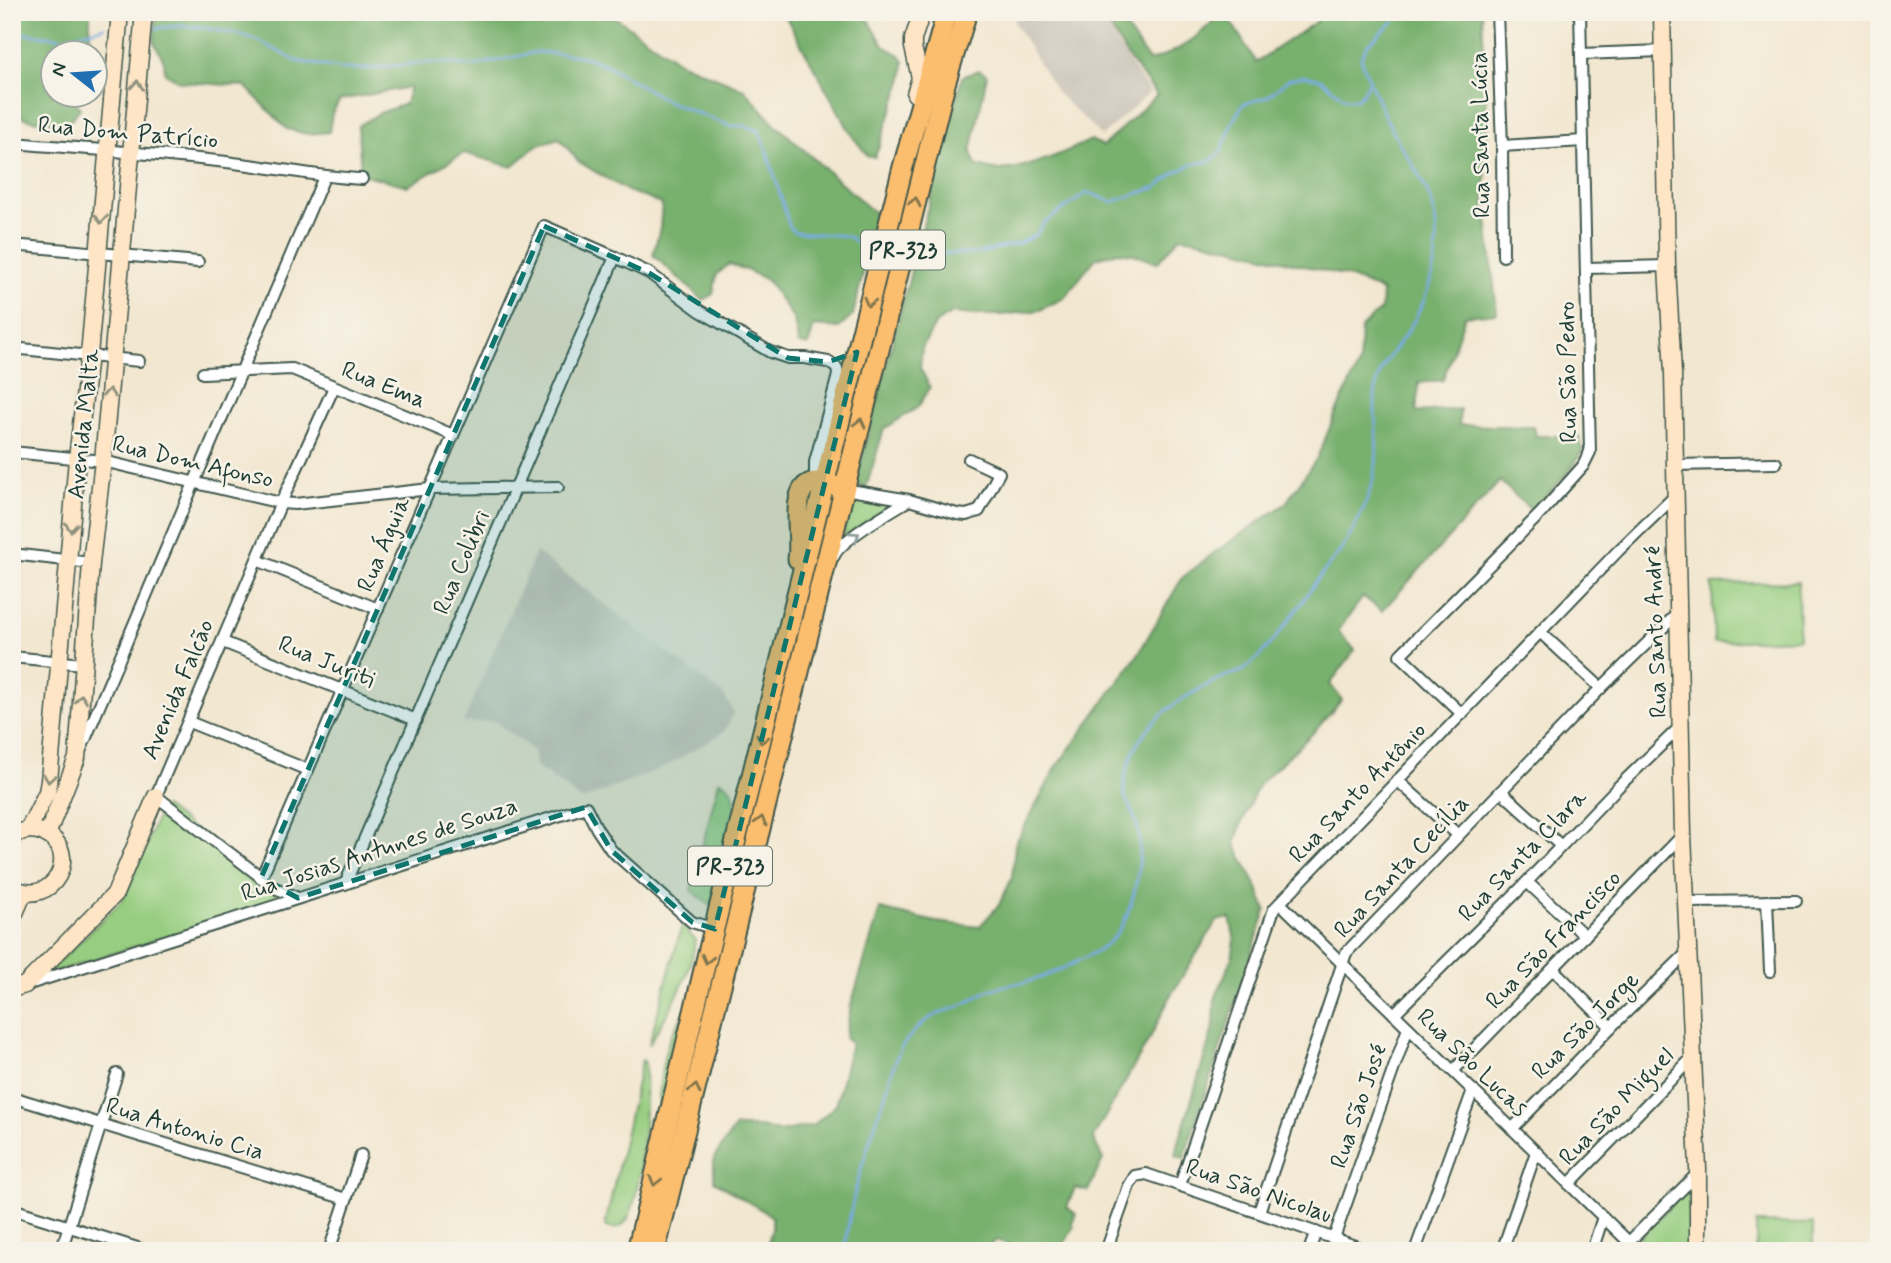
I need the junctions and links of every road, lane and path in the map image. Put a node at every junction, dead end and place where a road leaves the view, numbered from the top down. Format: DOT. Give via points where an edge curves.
graph roads {
  1 [pos="120,12"];
  2 [pos="144,12"];
  3 [pos="922,12"];
  4 [pos="947,12"];
  5 [pos="967,12"];
  6 [pos="1497,12"];
  7 [pos="1580,12"];
  8 [pos="1662,12"];
  9 [pos="1663,51"];
  10 [pos="1581,54"];
  11 [pos="1583,141"];
  12 [pos="12,143"];
  13 [pos="1502,146"];
  14 [pos="107,151"];
  15 [pos="132,153"];
  16 [pos="903,167"];
  17 [pos="324,177"];
  18 [pos="362,179"];
  19 [pos="12,245"];
  20 [pos="98,253"];
  21 [pos="122,255"];
  22 [pos="615,257"];
  23 [pos="1503,257"];
  24 [pos="198,262"];
  25 [pos="1667,266"];
  26 [pos="1586,268"];
  27 [pos="12,348"];
  28 [pos="857,352"];
  29 [pos="89,355"];
  30 [pos="112,358"];
  31 [pos="139,361"];
  32 [pos="828,362"];
  33 [pos="241,372"];
  34 [pos="203,373"];
  35 [pos="334,387"];
  36 [pos="453,435"];
  37 [pos="12,453"];
  38 [pos="77,459"];
  39 [pos="969,459"];
  40 [pos="103,461"];
  41 [pos="1776,463"];
  42 [pos="1674,465"];
  43 [pos="194,483"];
  44 [pos="829,484"];
  45 [pos="558,487"];
  46 [pos="515,488"];
  47 [pos="430,489"];
  48 [pos="1674,497"];
  49 [pos="909,500"];
  50 [pos="281,503"];
  51 [pos="12,554"];
  52 [pos="257,560"];
  53 [pos="68,561"];
  54 [pos="91,563"];
  55 [pos="819,588"];
  56 [pos="378,608"];
  57 [pos="1678,613"];
  58 [pos="1540,632"];
  59 [pos="223,642"];
  60 [pos="12,657"];
  61 [pos="59,662"];
  62 [pos="83,664"];
  63 [pos="1601,688"];
  64 [pos="343,689"];
  65 [pos="1462,713"];
  66 [pos="416,720"];
  67 [pos="189,722"];
  68 [pos="1681,726"];
  69 [pos="77,758"];
  70 [pos="308,770"];
  71 [pos="1397,780"];
  72 [pos="1501,790"];
  73 [pos="156,796"];
  74 [pos="28,830"];
  75 [pos="47,835"];
  76 [pos="1458,835"];
  77 [pos="1683,835"];
  78 [pos="12,836"];
  79 [pos="1561,846"];
  80 [pos="261,877"];
  81 [pos="1527,882"];
  82 [pos="345,884"];
  83 [pos="18,890"];
  84 [pos="298,898"];
  85 [pos="1686,901"];
  86 [pos="1767,901"];
  87 [pos="1796,901"];
  88 [pos="1280,903"];
  89 [pos="12,920"];
  90 [pos="715,929"];
  91 [pos="1585,936"];
  92 [pos="1688,952"];
  93 [pos="1342,963"];
  94 [pos="1553,969"];
  95 [pos="1770,971"];
  96 [pos="19,987"];
  97 [pos="1394,1014"];
  98 [pos="1611,1027"];
  99 [pos="1408,1028"];
  100 [pos="1693,1057"];
  101 [pos="1453,1071"];
  102 [pos="117,1074"];
  103 [pos="1473,1090"];
  104 [pos="12,1097"];
  105 [pos="102,1124"];
  106 [pos="1512,1129"];
  107 [pos="1536,1152"];
  108 [pos="361,1154"];
  109 [pos="1697,1174"];
  110 [pos="1180,1185"];
  111 [pos="1569,1185"];
  112 [pos="346,1199"];
  113 [pos="12,1209"];
  114 [pos="1259,1212"];
  115 [pos="1603,1217"];
  116 [pos="69,1227"];
  117 [pos="1315,1232"];
  118 [pos="1334,1238"];
  119 [pos="1629,1242"];
  120 [pos="61,1251"];
  121 [pos="147,1251"];
  122 [pos="330,1251"];
  123 [pos="637,1251"];
  124 [pos="655,1251"];
  125 [pos="1106,1251"];
  126 [pos="1309,1251"];
  127 [pos="1370,1251"];
  128 [pos="1415,1251"];
  129 [pos="1502,1251"];
  130 [pos="1592,1251"];
  131 [pos="1638,1251"];
  132 [pos="1698,1251"];
  1 -- 14 [label="street, Avenida Malta"];
  15 -- 2 [label="street, Avenida Malta, one-way"];
  3 -- 16 [label="street" via="913,39 920,78 903,138"];
  4 -- 16 [label="highway, PR-323"];
  44 -- 5 [label="highway, PR-323, one-way"];
  6 -- 13 [label="street, Rua Santa Lúcia"];
  7 -- 10 [label="street, Rua São Pedro"];
  8 -- 9 [label="street, Rua Santo André"];
  9 -- 10 [label="street"];
  9 -- 25 [label="street, Rua Santo André"];
  10 -- 11 [label="street, Rua São Pedro"];
  11 -- 13 [label="street"];
  11 -- 26 [label="street, Rua São Pedro"];
  12 -- 14 [label="street, Rua Dom Patrício"];
  13 -- 23 [label="street, Rua Santa Lúcia"];
  14 -- 15 [label="street, Rua Dom Patrício"];
  14 -- 20 [label="street, Avenida Malta, one-way"];
  15 -- 17 [label="street, Rua Dom Patrício"];
  15 -- 21 [label="street, Avenida Malta"];
  16 -- 28 [label="highway, PR-323, one-way"];
  17 -- 18 [label="street, Rua Dom Patrício"];
  17 -- 33 [label="street"];
  19 -- 20 [label="street"];
  20 -- 21 [label="street"];
  20 -- 29 [label="street, Avenida Malta"];
  21 -- 24 [label="street"];
  21 -- 30 [label="street, Avenida Malta"];
  22 -- 32 [label="street" via="649,273 700,311 770,352"];
  22 -- 36 [label="street, Rua Águia" via="544,226"];
  22 -- 46 [label="street, Rua Colibri"];
  25 -- 26 [label="street"];
  25 -- 42 [label="street, Rua Santo André"];
  26 -- 65 [label="street, Rua São Pedro" via="1587,462 1400,655"];
  27 -- 29 [label="street"];
  28 -- 32 [label="street"];
  28 -- 44 [label="highway, PR-323"];
  29 -- 30 [label="street"];
  29 -- 38 [label="street, Avenida Malta"];
  30 -- 31 [label="street"];
  40 -- 30 [label="street, Avenida Malta, one-way"];
  32 -- 44 [label="street" via="838,375 815,462"];
  33 -- 34 [label="street"];
  33 -- 35 [label="street, Rua Ema" via="292,369"];
  33 -- 43 [label="street"];
  35 -- 36 [label="street, Rua Ema"];
  35 -- 50 [label="street, Avenida Falcão"];
  36 -- 47 [label="street, Rua Águia"];
  37 -- 38 [label="street, Rua Dom Afonso"];
  38 -- 40 [label="street, Rua Dom Afonso"];
  38 -- 53 [label="street, Avenida Malta, one-way"];
  39 -- 49 [label="street" via="999,473 979,511 957,514"];
  40 -- 43 [label="street, Rua Dom Afonso"];
  40 -- 54 [label="street, Avenida Malta"];
  41 -- 42 [label="street"];
  42 -- 48 [label="street, Rua Santo André"];
  43 -- 50 [label="street, Rua Dom Afonso"];
  43 -- 69 [label="street"];
  44 -- 49 [label="street"];
  44 -- 55 [label="highway" via="834,491"];
  44 -- 90 [label="highway, PR-323, one-way" via="804,486 800,492 800,549 773,697"];
  45 -- 46 [label="street, Rua Dom Afonso"];
  46 -- 47 [label="street, Rua Dom Afonso"];
  46 -- 66 [label="street, Rua Colibri"];
  47 -- 50 [label="street, Rua Dom Afonso"];
  47 -- 56 [label="street, Rua Águia"];
  48 -- 57 [label="street, Rua Santo André"];
  48 -- 58 [label="street, Rua Santo Antônio"];
  55 -- 49 [label="street, one-way" via="837,549"];
  50 -- 52 [label="street, Avenida Falcão"];
  51 -- 53 [label="street"];
  52 -- 56 [label="street"];
  52 -- 59 [label="street, Avenida Falcão"];
  53 -- 54 [label="street"];
  53 -- 61 [label="street, Avenida Malta"];
  54 -- 62 [label="street, Avenida Malta"];
  124 -- 55 [label="highway, PR-323, one-way"];
  56 -- 64 [label="street, Rua Águia"];
  57 -- 63 [label="street, Rua Santa Cecília"];
  57 -- 68 [label="street, Rua Santo André"];
  58 -- 63 [label="street"];
  58 -- 65 [label="street, Rua Santo Antônio"];
  59 -- 64 [label="street, Rua Juriti"];
  59 -- 67 [label="street, Avenida Falcão"];
  60 -- 61 [label="street"];
  61 -- 62 [label="street"];
  61 -- 74 [label="street, Avenida Malta, one-way" via="47,792"];
  69 -- 62 [label="street, Avenida Malta, one-way"];
  63 -- 72 [label="street, Rua Santa Cecília"];
  64 -- 66 [label="street, Rua Juriti"];
  64 -- 70 [label="street, Rua Águia"];
  65 -- 71 [label="street, Rua Santo Antônio"];
  66 -- 82 [label="street, Rua Colibri"];
  67 -- 70 [label="street"];
  67 -- 73 [label="street, Avenida Falcão"];
  68 -- 77 [label="street, Rua Santo André"];
  68 -- 79 [label="street, Rua Santa Clara"];
  69 -- 75 [label="street, Avenida Malta"];
  70 -- 80 [label="street, Rua Águia"];
  71 -- 76 [label="street"];
  71 -- 88 [label="street, Rua Santo Antônio"];
  72 -- 76 [label="street, Rua Santa Cecília"];
  72 -- 79 [label="street"];
  73 -- 80 [label="street"];
  73 -- 96 [label="street, Avenida Falcão" via="115,894"];
  74 -- 75 [label="street"];
  74 -- 78 [label="street"];
  75 -- 83 [label="street" via="60,850 61,870 49,887 37,892"];
  76 -- 93 [label="street, Rua Santa Cecília" via="1346,953"];
  77 -- 85 [label="street, Rua Santo André"];
  77 -- 91 [label="street, Rua São Francisco"];
  79 -- 81 [label="street, Rua Santa Clara"];
  80 -- 84 [label="street"];
  81 -- 91 [label="street"];
  81 -- 97 [label="street, Rua Santa Clara"];
  82 -- 84 [label="street, Rua Josias Antunes de Souza"];
  82 -- 90 [label="street, Rua Josias Antunes de Souza" via="586,807 611,850 692,922"];
  83 -- 89 [label="street"];
  84 -- 96 [label="street, Rua Josias Antunes de Souza"];
  85 -- 86 [label="street"];
  85 -- 92 [label="street, Rua Santo André"];
  86 -- 87 [label="street"];
  86 -- 95 [label="street"];
  88 -- 93 [label="street, Rua São Lucas"];
  88 -- 110 [label="street, Rua Santo Antônio" via="1274,909"];
  90 -- 123 [label="highway, PR-323, one-way"];
  91 -- 94 [label="street, Rua São Francisco"];
  92 -- 98 [label="street, Rua São Jorge"];
  92 -- 100 [label="street, Rua Santo André"];
  93 -- 97 [label="street, Rua São Lucas"];
  93 -- 114 [label="street, Rua Santa Cecília"];
  94 -- 98 [label="street"];
  94 -- 101 [label="street, Rua São Francisco"];
  97 -- 99 [label="street, Rua São Lucas"];
  98 -- 106 [label="street, Rua São Jorge"];
  99 -- 101 [label="street, Rua São Lucas"];
  99 -- 118 [label="street, Rua São José"];
  100 -- 109 [label="street, Rua Santo André"];
  100 -- 111 [label="street, Rua São Miguel"];
  101 -- 103 [label="street, Rua São Lucas"];
  102 -- 105 [label="street"];
  103 -- 106 [label="street, Rua São Lucas"];
  103 -- 128 [label="street"];
  104 -- 105 [label="street, Rua Antonio Cia"];
  105 -- 112 [label="street, Rua Antonio Cia"];
  105 -- 116 [label="street"];
  106 -- 107 [label="street, Rua São Lucas"];
  107 -- 111 [label="street, Rua São Lucas"];
  107 -- 129 [label="street"];
  108 -- 112 [label="street"];
  109 -- 119 [label="street"];
  109 -- 132 [label="street, Rua Santo André"];
  110 -- 114 [label="street, Rua São Nicolau"];
  110 -- 125 [label="street, Rua São Nicolau" via="1146,1174 1135,1176"];
  111 -- 115 [label="street, Rua São Lucas"];
  112 -- 122 [label="street"];
  113 -- 116 [label="street"];
  114 -- 117 [label="street, Rua São Nicolau"];
  115 -- 119 [label="street, Rua São Lucas"];
  115 -- 130 [label="street"];
  116 -- 120 [label="street"];
  116 -- 121 [label="street"];
  117 -- 118 [label="street, Rua São Nicolau"];
  117 -- 126 [label="street"];
  118 -- 127 [label="street, Rua São Nicolau"];
  119 -- 131 [label="street, Rua São Lucas"];
}
